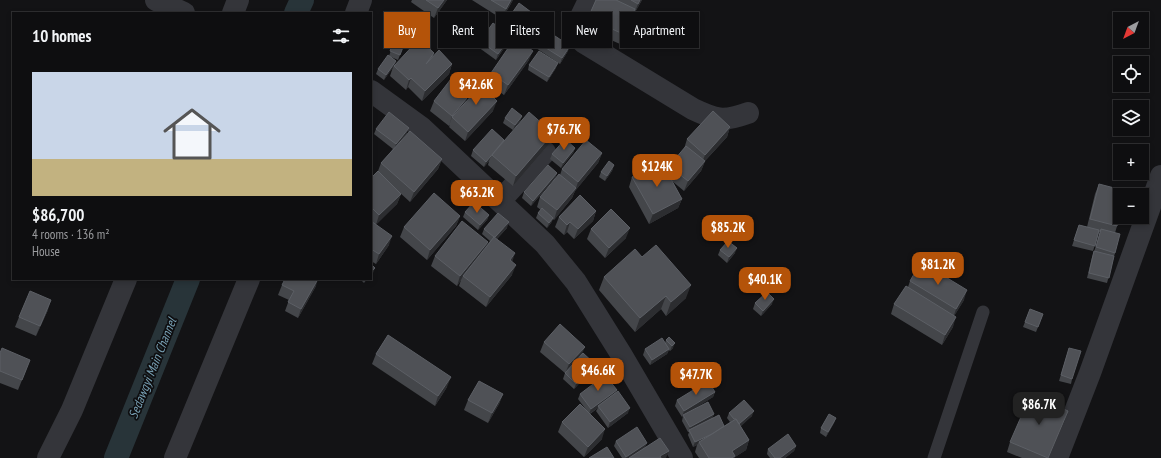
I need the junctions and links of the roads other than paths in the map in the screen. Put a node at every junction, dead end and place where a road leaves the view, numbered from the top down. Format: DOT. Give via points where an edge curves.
graph roads {
  1 [pos="156,0"];
  2 [pos="238,0"];
  3 [pos="361,0"];
  4 [pos="589,0"];
  5 [pos="182,12"];
  6 [pos="233,12"];
  7 [pos="356,12"];
  8 [pos="372,92"];
  9 [pos="748,113"];
  10 [pos="545,152"];
  11 [pos="1161,176"];
  12 [pos="500,201"];
  13 [pos="126,280"];
  14 [pos="249,280"];
  15 [pos="983,312"];
  16 [pos="48,458"];
  17 [pos="176,458"];
  18 [pos="682,458"];
  19 [pos="934,458"];
  20 [pos="1058,458"];
  1 -- 5 [label="street"];
  2 -- 6 [label="street"];
  3 -- 7 [label="street"];
  4 -- 9 [label="street" via="574,31 584,42 712,118 731,119"];
  8 -- 12 [label="street" via="422,128"];
  10 -- 12 [label="street"];
  11 -- 20 [label="street"];
  12 -- 18 [label="street" via="545,244 576,282"];
  13 -- 16 [label="street" via="72,410"];
  14 -- 17 [label="street"];
  15 -- 19 [label="lane"];
}
